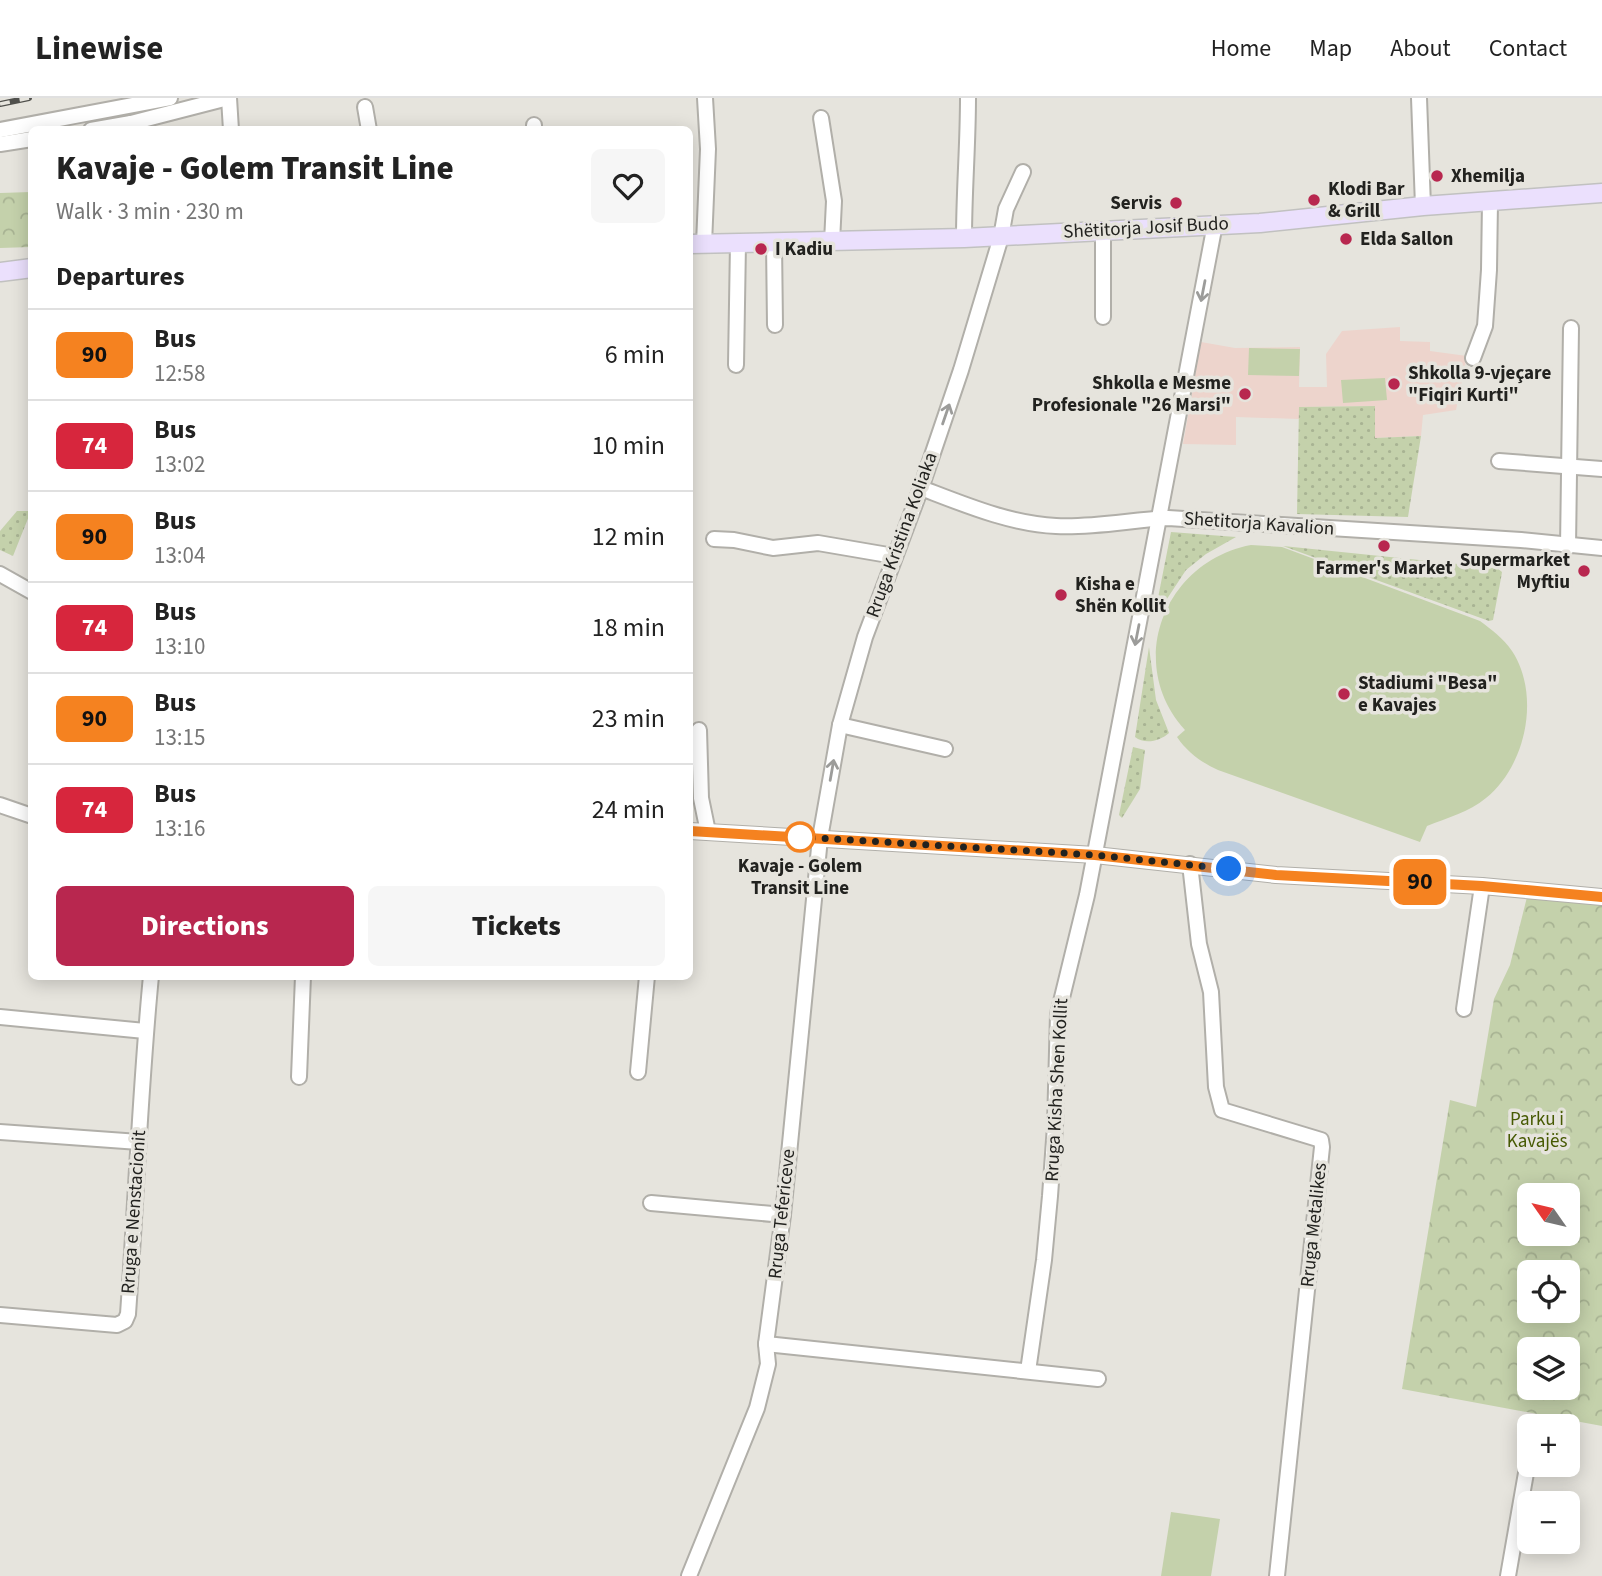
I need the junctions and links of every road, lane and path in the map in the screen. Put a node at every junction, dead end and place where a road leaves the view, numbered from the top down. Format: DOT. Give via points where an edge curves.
graph roads {
  1 [pos="170,98"];
  2 [pos="229,98"];
  3 [pos="705,98"];
  4 [pos="968,98"];
  5 [pos="1419,98"];
  6 [pos="365,107"];
  7 [pos="821,118"];
  8 [pos="131,126"];
  9 [pos="232,126"];
  10 [pos="368,126"];
  11 [pos="0,130"];
  12 [pos="28,140"];
  13 [pos="0,144"];
  14 [pos="1023,172"];
  15 [pos="1602,193"];
  16 [pos="1490,202"];
  17 [pos="1423,206"];
  18 [pos="1215,224"];
  19 [pos="1103,229"];
  20 [pos="1001,237"];
  21 [pos="964,238"];
  22 [pos="832,242"];
  23 [pos="738,243"];
  24 [pos="774,243"];
  25 [pos="697,244"];
  26 [pos="28,268"];
  27 [pos="0,272"];
  28 [pos="1103,317"];
  29 [pos="775,325"];
  30 [pos="1571,328"];
  31 [pos="1473,358"];
  32 [pos="736,365"];
  33 [pos="1499,461"];
  34 [pos="1568,467"];
  35 [pos="1602,469"];
  36 [pos="921,488"];
  37 [pos="1160,518"];
  38 [pos="714,539"];
  39 [pos="1568,547"];
  40 [pos="1602,548"];
  41 [pos="894,556"];
  42 [pos="0,574"];
  43 [pos="28,590"];
  44 [pos="840,725"];
  45 [pos="699,730"];
  46 [pos="945,749"];
  47 [pos="0,806"];
  48 [pos="28,815"];
  49 [pos="693,831"];
  50 [pos="708,832"];
  51 [pos="820,838"];
  52 [pos="1095,855"];
  53 [pos="1190,864"];
  54 [pos="1482,886"];
  55 [pos="1602,897"];
  56 [pos="151,980"];
  57 [pos="303,980"];
  58 [pos="647,980"];
  59 [pos="1464,1009"];
  60 [pos="0,1017"];
  61 [pos="145,1031"];
  62 [pos="638,1072"];
  63 [pos="299,1077"];
  64 [pos="0,1132"];
  65 [pos="139,1142"];
  66 [pos="651,1203"];
  67 [pos="783,1215"];
  68 [pos="0,1315"];
  69 [pos="766,1344"];
  70 [pos="1028,1371"];
  71 [pos="1098,1379"];
  72 [pos="1525,1477"];
  73 [pos="689,1576"];
  74 [pos="1277,1576"];
  75 [pos="1508,1576"];
  1 -- 11 [label="street"];
  2 -- 8 [label="street"];
  2 -- 9 [label="street"];
  3 -- 25 [label="street" via="708,149"];
  4 -- 21 [label="street"];
  5 -- 17 [label="street"];
  6 -- 10 [label="street"];
  7 -- 22 [label="street" via="834,201"];
  12 -- 13 [label="street"];
  14 -- 20 [label="street, Rruga Kristina Koliaka" via="1006,209"];
  15 -- 16 [label="main road, Shëtitorja Josif Budo"];
  16 -- 17 [label="main road, Shëtitorja Josif Budo"];
  16 -- 31 [label="street" via="1485,326"];
  17 -- 18 [label="main road, Shëtitorja Josif Budo"];
  18 -- 19 [label="main road, Shëtitorja Josif Budo"];
  18 -- 37 [label="street, Rruga Kisha Shen Kollit, one-way"];
  19 -- 20 [label="main road, Shëtitorja Josif Budo"];
  19 -- 28 [label="street"];
  20 -- 21 [label="main road, Shëtitorja Josif Budo"];
  36 -- 20 [label="street, Rruga Kristina Koliaka, one-way"];
  21 -- 22 [label="main road, Shëtitorja Josif Budo"];
  22 -- 24 [label="main road, Shëtitorja Josif Budo"];
  23 -- 24 [label="main road, Shëtitorja Josif Budo"];
  23 -- 25 [label="main road, Shëtitorja Josif Budo"];
  23 -- 32 [label="street"];
  24 -- 29 [label="street"];
  26 -- 27 [label="main road"];
  30 -- 34 [label="street"];
  33 -- 34 [label="street"];
  34 -- 35 [label="street"];
  34 -- 39 [label="street"];
  36 -- 37 [label="street, Shetitorja Kavalion" via="1005,517 1052,526 1114,525"];
  36 -- 41 [label="street, Rruga Kristina Koliaka"];
  37 -- 39 [label="street, Shetitorja Kavalion" via="1521,540"];
  37 -- 52 [label="street, Rruga Kisha Shen Kollit, one-way"];
  38 -- 41 [label="street" via="773,548 818,543"];
  39 -- 40 [label="street, Shetitorja Kavalion"];
  41 -- 44 [label="street, Rruga Kristina Koliaka"];
  42 -- 43 [label="street"];
  44 -- 46 [label="street"];
  51 -- 44 [label="street, Rruga Kristina Koliaka, one-way"];
  45 -- 50 [label="street" via="701,798"];
  47 -- 48 [label="street"];
  49 -- 50 [label="street"];
  50 -- 51 [label="street"];
  51 -- 52 [label="street"];
  51 -- 67 [label="street, Rruga Tefericeve"];
  52 -- 53 [label="street"];
  52 -- 70 [label="street, Rruga Kisha Shen Kollit" via="1058,1014 1050,1196"];
  53 -- 54 [label="street" via="1276,875"];
  53 -- 74 [label="street, Rruga Metalikes" via="1199,944 1212,1002 1216,1087 1222,1110 1321,1140 1322,1147"];
  54 -- 55 [label="street"];
  54 -- 59 [label="street"];
  56 -- 61 [label="street, Rruga e Nenstacionit"];
  57 -- 63 [label="street"];
  58 -- 62 [label="street"];
  60 -- 61 [label="street"];
  61 -- 65 [label="street, Rruga e Nenstacionit"];
  64 -- 65 [label="street"];
  65 -- 68 [label="street, Rruga e Nenstacionit" via="125,1321 117,1325"];
  66 -- 67 [label="street"];
  67 -- 69 [label="street, Rruga Tefericeve"];
  69 -- 70 [label="street"];
  69 -- 73 [label="street, Rruga Tefericeve" via="768,1364 757,1408"];
  70 -- 71 [label="street"];
  72 -- 75 [label="street"];
}
